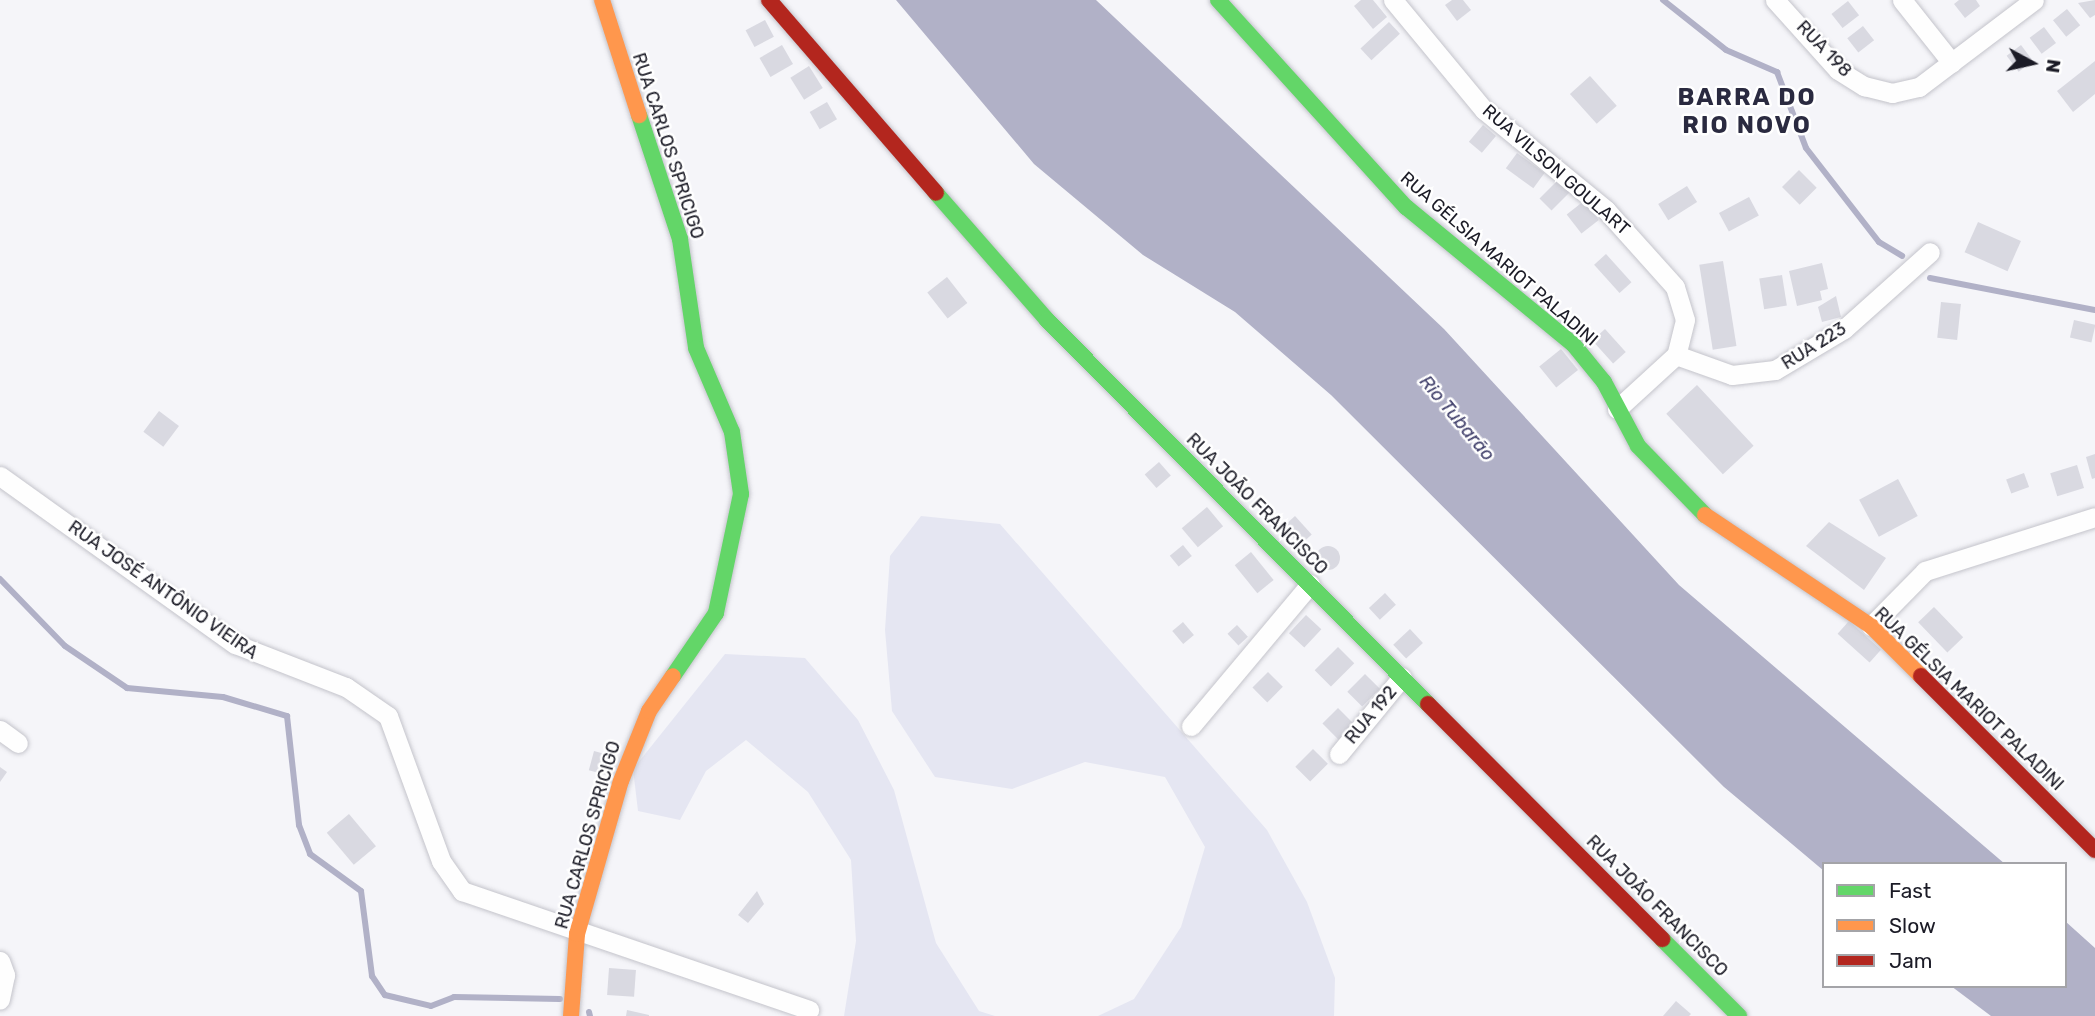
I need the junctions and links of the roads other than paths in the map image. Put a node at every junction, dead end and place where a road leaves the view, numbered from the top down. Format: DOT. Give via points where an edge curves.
graph roads {
  1 [pos="602,0"];
  2 [pos="769,0"];
  3 [pos="1218,0"];
  4 [pos="1393,0"];
  5 [pos="1775,0"];
  6 [pos="1902,0"];
  7 [pos="2034,0"];
  8 [pos="1952,63"];
  9 [pos="1930,252"];
  10 [pos="1676,355"];
  11 [pos="1617,409"];
  12 [pos="0,476"];
  13 [pos="2095,517"];
  14 [pos="1310,584"];
  15 [pos="1871,626"];
  16 [pos="1402,677"];
  17 [pos="1191,726"];
  18 [pos="0,730"];
  19 [pos="18,743"];
  20 [pos="1339,754"];
  21 [pos="2095,850"];
  22 [pos="577,934"];
  23 [pos="0,961"];
  24 [pos="0,999"];
  25 [pos="809,1010"];
  26 [pos="571,1016"];
  27 [pos="1739,1016"];
  1 -- 22 [label="street, RUA CARLOS SPRICIGO" via="680,239 696,348 732,432 741,494 716,613 664,686 636,740"];
  2 -- 14 [label="street, RUA JOÃO FRANCISCO" via="1047,320"];
  3 -- 11 [label="street, RUA GÉLSIA MARIOT PALADINI" via="1406,207 1573,344"];
  4 -- 10 [label="street, RUA VILSON GOULART" via="1484,110 1592,198 1660,266 1683,305 1684,336"];
  5 -- 8 [label="street, RUA 198" via="1839,70 1878,92 1919,87"];
  6 -- 8 [label="street"];
  7 -- 8 [label="street, RUA 198"];
  9 -- 10 [label="street, RUA 223" via="1844,329 1775,370 1732,375"];
  10 -- 11 [label="street"];
  11 -- 15 [label="street, RUA GÉLSIA MARIOT PALADINI" via="1638,446 1689,504"];
  12 -- 22 [label="street, RUA JOSÉ ANTÔNIO VIEIRA" via="235,644 368,698 401,737 449,876 473,898 542,917"];
  13 -- 15 [label="street" via="1925,571"];
  14 -- 16 [label="street, RUA JOÃO FRANCISCO"];
  14 -- 17 [label="street"];
  15 -- 21 [label="street, RUA GÉLSIA MARIOT PALADINI"];
  16 -- 20 [label="street, RUA 192"];
  16 -- 27 [label="street, RUA JOÃO FRANCISCO"];
  18 -- 19 [label="street"];
  22 -- 25 [label="street, RUA JOSÉ ANTÔNIO VIEIRA"];
  22 -- 26 [label="street, RUA CARLOS SPRICIGO"];
  23 -- 24 [label="street" via="5,975"];
}
